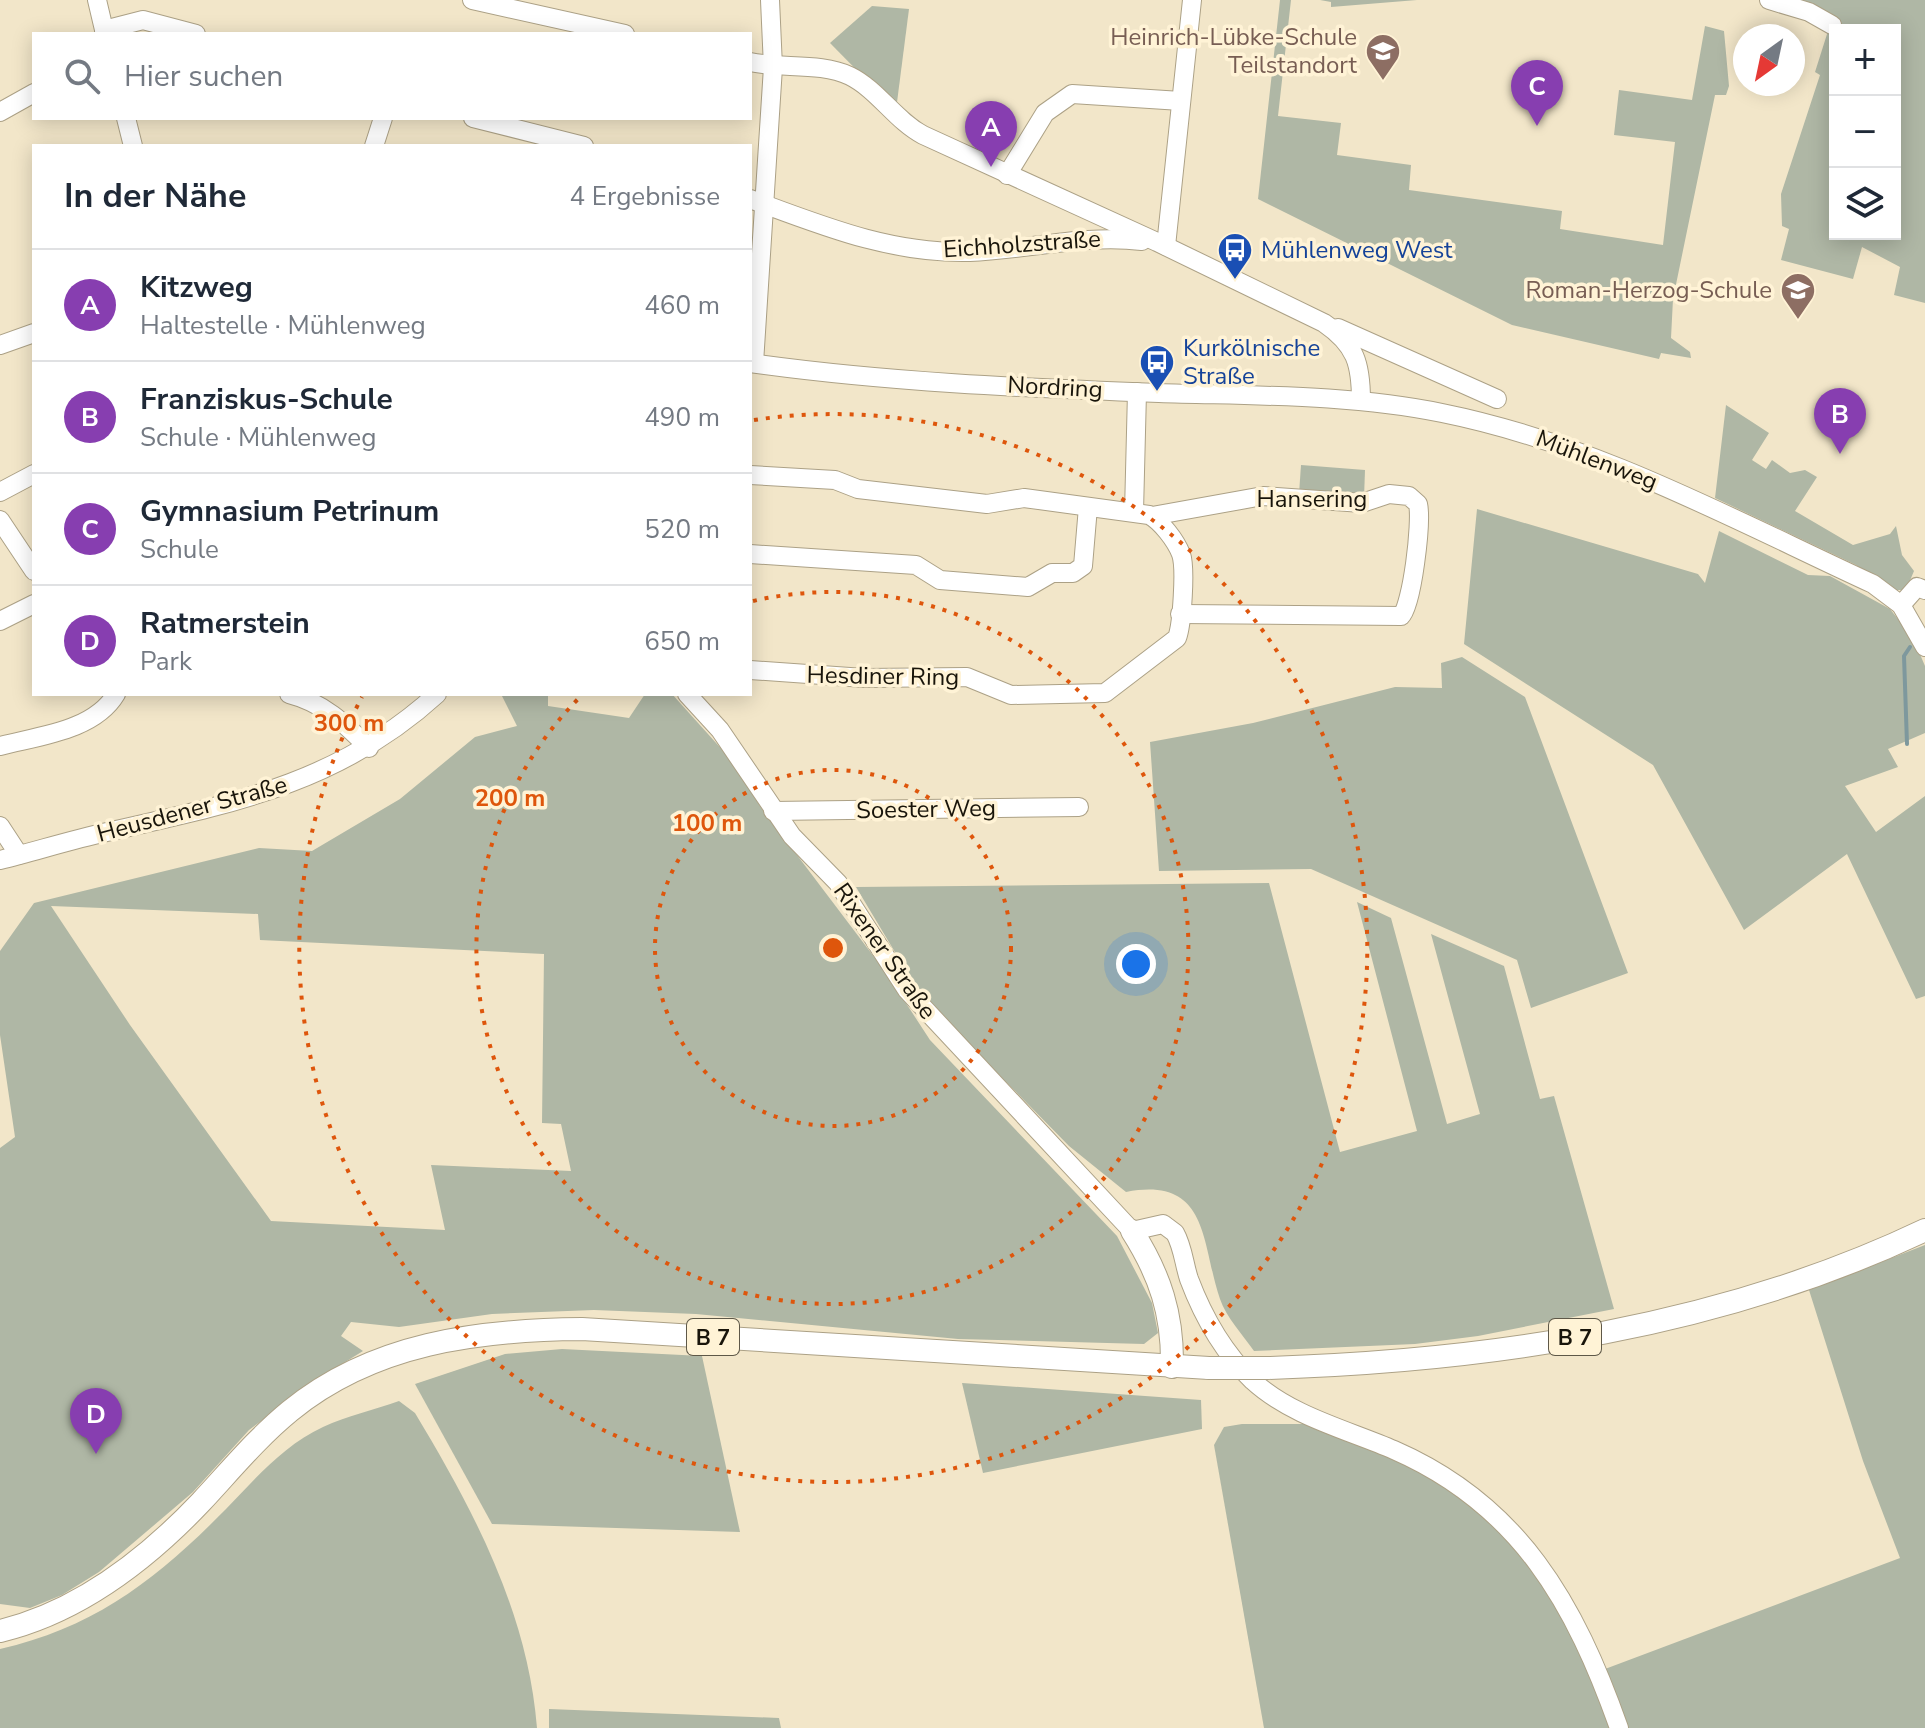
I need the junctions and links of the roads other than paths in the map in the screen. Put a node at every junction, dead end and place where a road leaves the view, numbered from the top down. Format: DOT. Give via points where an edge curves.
graph roads {
  1 [pos="97,0"];
  2 [pos="472,0"];
  3 [pos="770,0"];
  4 [pos="1192,0"];
  5 [pos="1769,0"];
  6 [pos="1830,24"];
  7 [pos="104,32"];
  8 [pos="188,32"];
  9 [pos="616,32"];
  10 [pos="752,62"];
  11 [pos="773,67"];
  12 [pos="32,94"];
  13 [pos="1181,101"];
  14 [pos="0,112"];
  15 [pos="126,120"];
  16 [pos="382,120"];
  17 [pos="481,120"];
  18 [pos="132,144"];
  19 [pos="375,144"];
  20 [pos="576,144"];
  21 [pos="1007,175"];
  22 [pos="757,202"];
  23 [pos="1095,214"];
  24 [pos="1098,238"];
  25 [pos="1162,244"];
  26 [pos="1324,323"];
  27 [pos="32,334"];
  28 [pos="0,345"];
  29 [pos="752,363"];
  30 [pos="1137,392"];
  31 [pos="1497,399"];
  32 [pos="1361,401"];
  33 [pos="32,475"];
  34 [pos="752,475"];
  35 [pos="0,492"];
  36 [pos="1088,507"];
  37 [pos="1143,514"];
  38 [pos="0,520"];
  39 [pos="752,554"];
  40 [pos="32,568"];
  41 [pos="1925,590"];
  42 [pos="32,605"];
  43 [pos="1901,605"];
  44 [pos="1180,614"];
  45 [pos="0,621"];
  46 [pos="1925,647"];
  47 [pos="752,670"];
  48 [pos="114,696"];
  49 [pos="297,696"];
  50 [pos="434,696"];
  51 [pos="689,696"];
  52 [pos="0,746"];
  53 [pos="369,748"];
  54 [pos="1079,807"];
  55 [pos="773,811"];
  56 [pos="0,826"];
  57 [pos="19,855"];
  58 [pos="0,860"];
  59 [pos="1925,1230"];
  60 [pos="1132,1231"];
  61 [pos="1172,1367"];
  62 [pos="0,1631"];
  63 [pos="1619,1728"];
  1 -- 7 [label="street"];
  2 -- 9 [label="street"];
  3 -- 11 [label="street"];
  4 -- 13 [label="street"];
  5 -- 6 [label="street"];
  7 -- 8 [label="street" via="143,20"];
  10 -- 11 [label="street"];
  11 -- 21 [label="street" via="850,76 914,130"];
  11 -- 22 [label="street"];
  12 -- 14 [label="street"];
  13 -- 21 [label="street" via="1072,94 1045,113"];
  13 -- 25 [label="street"];
  15 -- 18 [label="street"];
  16 -- 19 [label="street"];
  17 -- 20 [label="street"];
  21 -- 23 [label="street"];
  22 -- 24 [label="street, Eichholzstraße" via="829,230 897,247 969,252"];
  22 -- 29 [label="street"];
  23 -- 24 [label="street" via="1104,227"];
  23 -- 25 [label="street"];
  24 -- 25 [label="street, Eichholzstraße"];
  25 -- 26 [label="street"];
  26 -- 31 [label="street"];
  26 -- 32 [label="street" via="1356,354"];
  27 -- 28 [label="street"];
  29 -- 30 [label="street, Nordring" via="836,374"];
  30 -- 32 [label="street, Nordring"];
  30 -- 37 [label="street"];
  32 -- 43 [label="street, Mühlenweg" via="1482,421 1595,456 1873,584"];
  33 -- 35 [label="street"];
  34 -- 36 [label="street" via="835,480 858,489 987,504 1016,497"];
  36 -- 37 [label="street"];
  36 -- 39 [label="street" via="1083,566 1073,573 1052,573 1032,586 940,580 916,565"];
  37 -- 44 [label="street, Hesdiner Ring" via="1182,556"];
  37 -- 44 [label="street, Hansering" via="1263,496 1362,503 1389,494 1409,496 1418,504 1416,561 1408,606 1401,616"];
  38 -- 40 [label="street"];
  41 -- 43 [label="street" via="1917,587"];
  42 -- 45 [label="street"];
  43 -- 46 [label="street, Mühlenweg"];
  44 -- 47 [label="street, Hesdiner Ring" via="1174,641 1105,693 1011,695 967,677 864,678"];
  48 -- 52 [label="street" via="99,714 77,725"];
  49 -- 53 [label="street" via="333,713"];
  50 -- 53 [label="street, Heusdener Straße"];
  51 -- 55 [label="street, Rixener Straße" via="720,730"];
  53 -- 57 [label="street, Heusdener Straße" via="266,793"];
  54 -- 55 [label="street, Soester Weg"];
  55 -- 60 [label="street, Rixener Straße" via="838,883 923,1010"];
  56 -- 57 [label="street"];
  57 -- 58 [label="street, Heusdener Straße"];
  59 -- 61 [label="main road, B 7, bridge" via="1874,1255 1771,1290 1637,1327 1424,1359 1267,1368"];
  60 -- 61 [label="main road" via="1161,1283 1171,1324"];
  60 -- 63 [label="street" via="1156,1224 1175,1233 1206,1318 1225,1351 1256,1383 1296,1409 1435,1468 1494,1513 1563,1602 1600,1674"];
  61 -- 62 [label="main road, B 7" via="582,1329 501,1331 404,1350 332,1383 291,1410 154,1548 105,1585 42,1618"];
}
